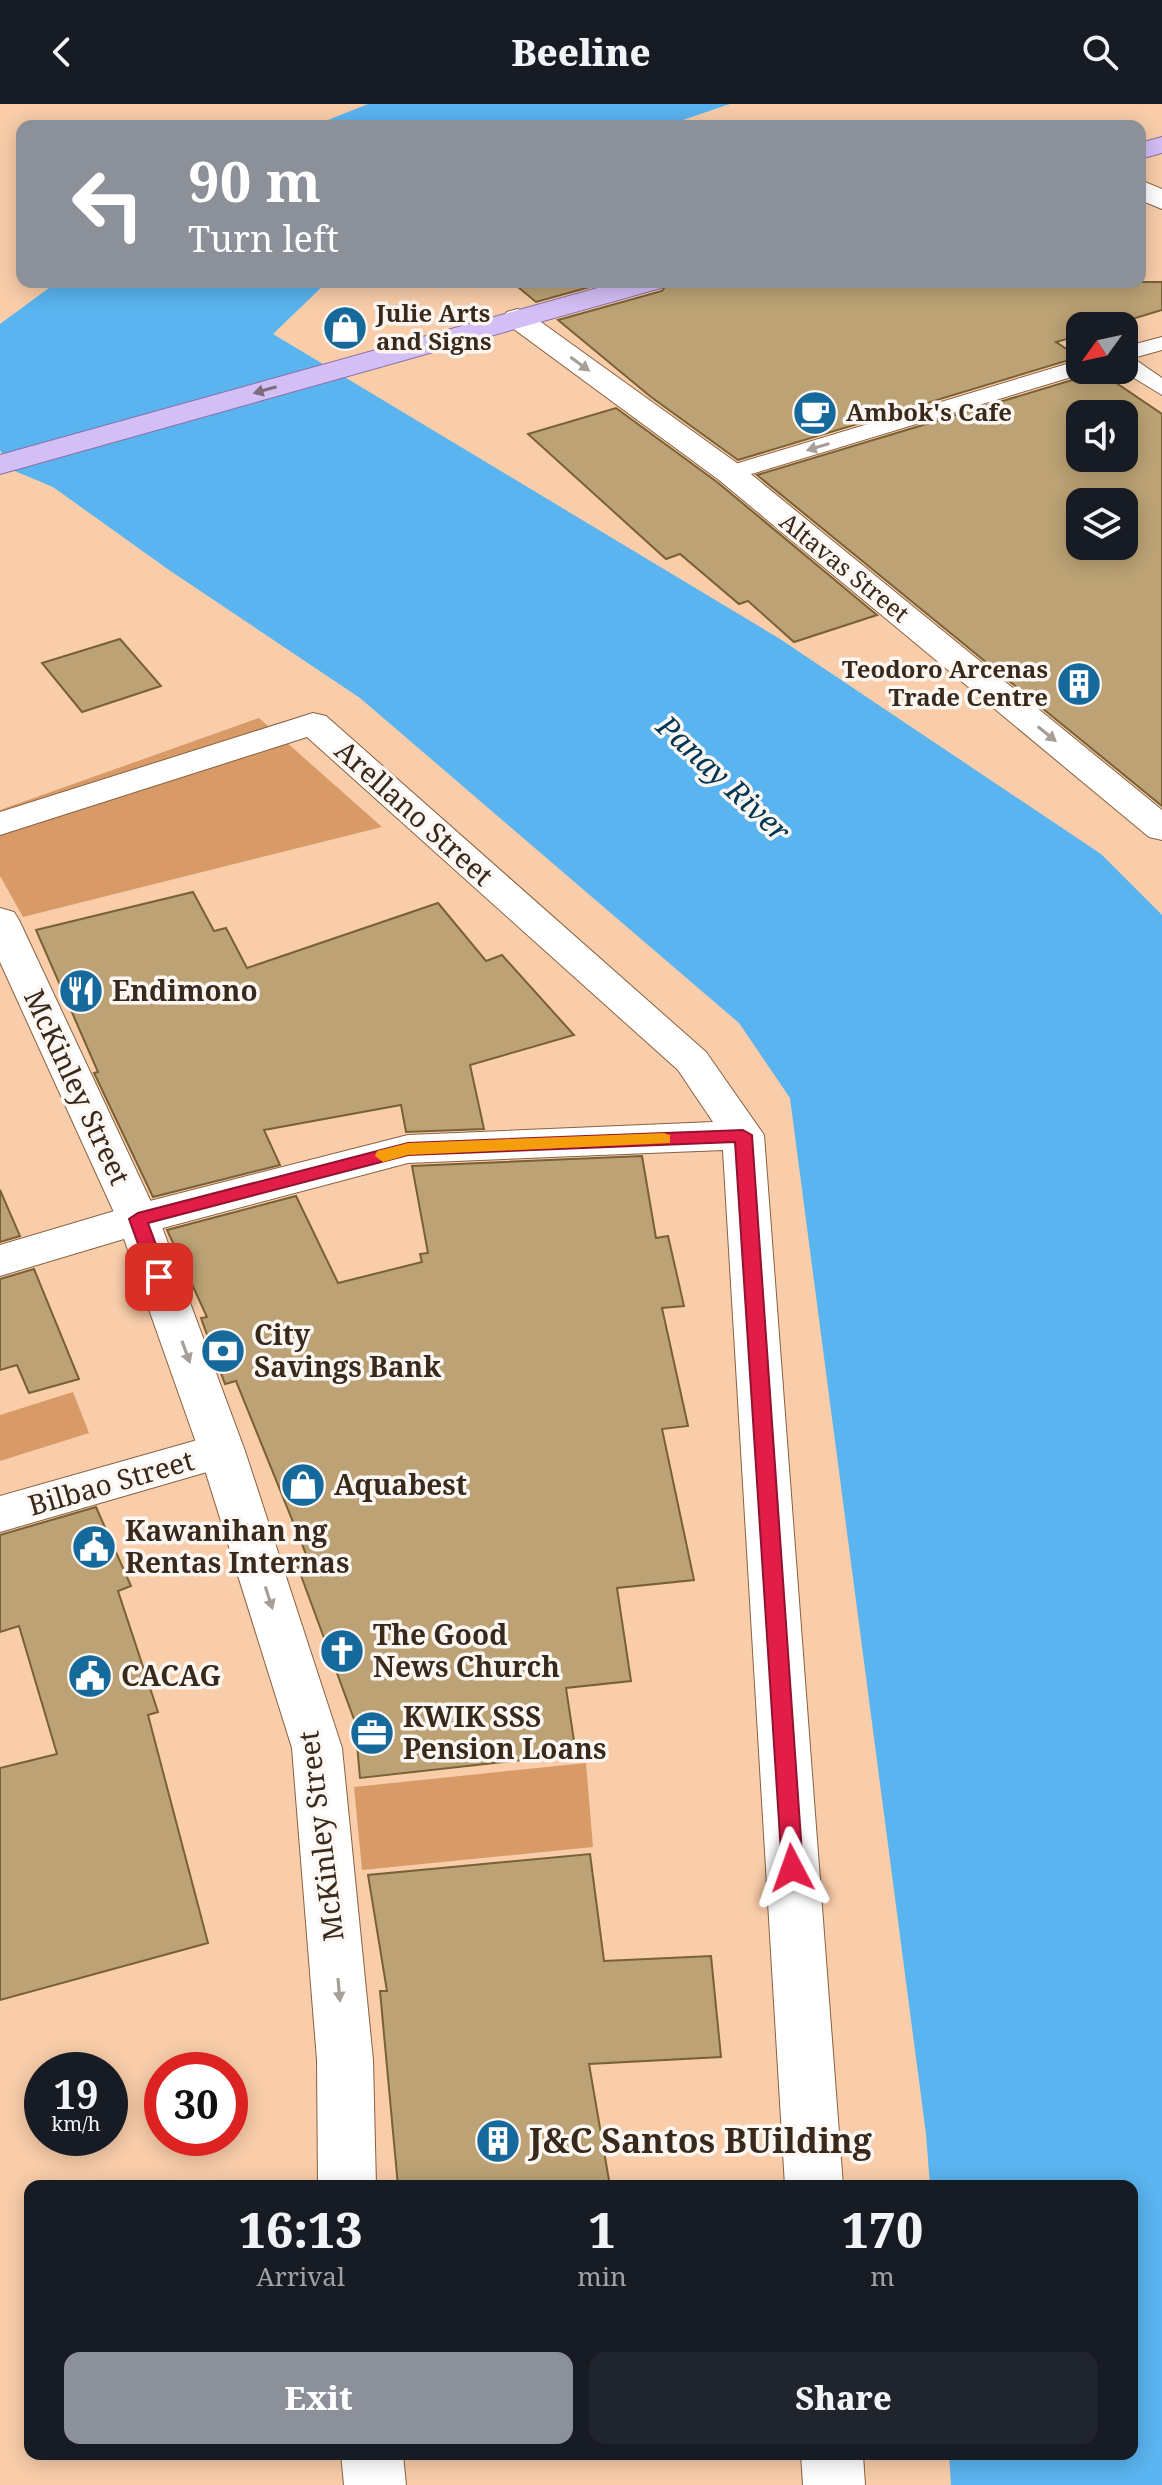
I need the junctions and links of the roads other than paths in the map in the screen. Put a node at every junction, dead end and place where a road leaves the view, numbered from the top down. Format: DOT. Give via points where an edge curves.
graph roads {
  1 [pos="629,288"];
  2 [pos="517,318"];
  3 [pos="1162,343"];
  4 [pos="1138,350"];
  5 [pos="1066,371"];
  6 [pos="1138,372"];
  7 [pos="1162,388"];
  8 [pos="0,465"];
  9 [pos="730,473"];
  10 [pos="0,824"];
  11 [pos="1162,829"];
  12 [pos="0,920"];
  13 [pos="743,1135"];
  14 [pos="138,1219"];
  15 [pos="0,1261"];
  16 [pos="222,1451"];
  17 [pos="0,1514"];
  18 [pos="347,2180"];
  19 [pos="814,2180"];
  20 [pos="373,2460"];
  21 [pos="832,2460"];
  22 [pos="375,2485"];
  23 [pos="834,2485"];
  1 -- 2 [label="main road"];
  2 -- 8 [label="main road, one-way"];
  2 -- 9 [label="street, Altavas Street, one-way"];
  3 -- 4 [label="lane"];
  5 -- 9 [label="lane, one-way"];
  6 -- 7 [label="lane"];
  9 -- 11 [label="street, Altavas Street, one-way"];
  10 -- 13 [label="street, Arellano Street" via="313,724 692,1061"];
  12 -- 14 [label="street, McKinley Street"];
  13 -- 14 [label="street" via="408,1149"];
  13 -- 19 [label="street"];
  14 -- 15 [label="street"];
  14 -- 16 [label="street, McKinley Street, one-way"];
  16 -- 17 [label="street, Bilbao Street"];
  16 -- 18 [label="street, McKinley Street, one-way" via="317,1748 345,2060"];
  20 -- 22 [label="street"];
  21 -- 23 [label="street"];
}
